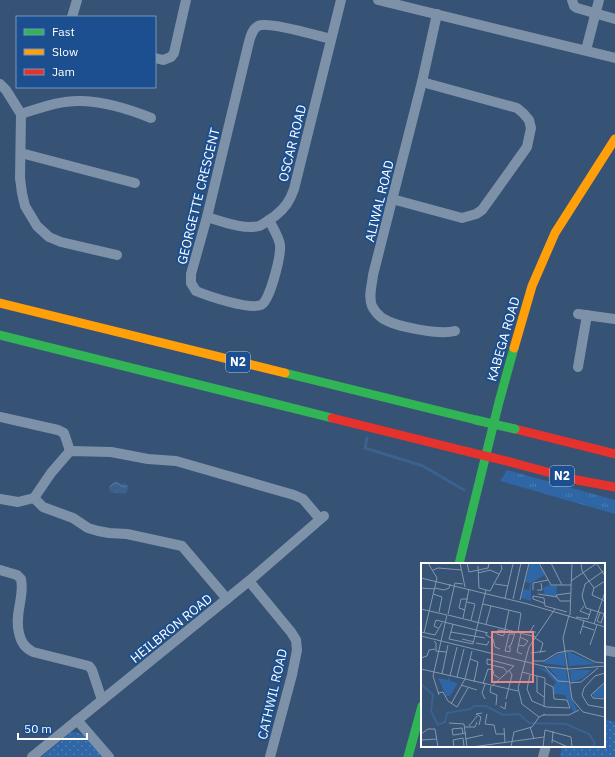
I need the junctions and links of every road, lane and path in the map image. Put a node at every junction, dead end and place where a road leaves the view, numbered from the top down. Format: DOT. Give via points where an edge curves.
graph roads {
  1 [pos="76,0"];
  2 [pos="186,0"];
  3 [pos="341,0"];
  4 [pos="381,0"];
  5 [pos="572,0"];
  6 [pos="599,0"];
  7 [pos="436,14"];
  8 [pos="595,15"];
  9 [pos="72,16"];
  10 [pos="615,19"];
  11 [pos="331,39"];
  12 [pos="586,50"];
  13 [pos="156,58"];
  14 [pos="615,58"];
  15 [pos="422,82"];
  16 [pos="0,84"];
  17 [pos="21,114"];
  18 [pos="151,118"];
  19 [pos="615,139"];
  20 [pos="21,153"];
  21 [pos="135,182"];
  22 [pos="392,200"];
  23 [pos="207,217"];
  24 [pos="269,220"];
  25 [pos="117,255"];
  26 [pos="0,303"];
  27 [pos="615,319"];
  28 [pos="455,331"];
  29 [pos="0,335"];
  30 [pos="578,367"];
  31 [pos="0,417"];
  32 [pos="516,429"];
  33 [pos="595,440"];
  34 [pos="70,451"];
  35 [pos="615,454"];
  36 [pos="615,489"];
  37 [pos="34,498"];
  38 [pos="0,499"];
  39 [pos="459,563"];
  40 [pos="0,570"];
  41 [pos="249,581"];
  42 [pos="227,599"];
  43 [pos="605,650"];
  44 [pos="615,652"];
  45 [pos="102,700"];
  46 [pos="421,710"];
  47 [pos="78,720"];
  48 [pos="546,747"];
  49 [pos="32,757"];
  50 [pos="109,757"];
  51 [pos="270,757"];
  52 [pos="408,757"];
  53 [pos="543,757"];
  1 -- 9 [label="street"];
  2 -- 13 [label="street" via="172,58"];
  3 -- 11 [label="street, OSCAR ROAD"];
  4 -- 7 [label="street"];
  5 -- 8 [label="street" via="577,8"];
  6 -- 8 [label="street"];
  7 -- 12 [label="street"];
  7 -- 15 [label="street, ALIWAL ROAD"];
  8 -- 10 [label="street"];
  8 -- 12 [label="street"];
  11 -- 23 [label="street, GEORGETTE CRESCENT" via="272,25 258,26 254,29"];
  11 -- 24 [label="street, OSCAR ROAD" via="289,203"];
  12 -- 14 [label="street"];
  15 -- 22 [label="street, ALIWAL ROAD"];
  15 -- 22 [label="street" via="517,108 529,120 531,133 527,147 482,210 476,214 462,218"];
  16 -- 17 [label="street"];
  17 -- 18 [label="street" via="43,107 80,101 111,105"];
  17 -- 20 [label="street"];
  19 -- 39 [label="main road, KABEGA ROAD" via="555,234 532,286 499,402"];
  20 -- 21 [label="street"];
  20 -- 25 [label="street" via="22,193 25,206 37,226 49,238"];
  22 -- 28 [label="street, ALIWAL ROAD" via="373,275 370,298 373,307 383,319 395,323 430,332"];
  23 -- 24 [label="street, OSCAR ROAD" via="254,227"];
  23 -- 24 [label="street, GEORGETTE CRESCENT" via="191,274 193,287 202,294 251,306 259,306 268,298 280,250 278,238"];
  26 -- 32 [label="main road, N2, bridge"];
  27 -- 30 [label="street" via="583,315"];
  29 -- 36 [label="main road, N2, bridge"];
  31 -- 34 [label="street" via="58,430 64,433"];
  32 -- 33 [label="main road"];
  32 -- 35 [label="main road, N2"];
  34 -- 37 [label="street"];
  34 -- 41 [label="street, HEILBRON ROAD" via="111,452 176,461 294,495 303,500 322,518"];
  37 -- 38 [label="street" via="25,502"];
  37 -- 42 [label="street" via="43,506 73,518 88,528 182,546"];
  40 -- 45 [label="street" via="22,579 16,621 22,643 33,652 89,666"];
  41 -- 42 [label="street, HEILBRON ROAD"];
  41 -- 51 [label="street, CATHWIL ROAD" via="296,640 297,650 292,675"];
  42 -- 45 [label="street, HEILBRON ROAD"];
  43 -- 44 [label="street"];
  45 -- 47 [label="street, HEILBRON ROAD"];
  46 -- 52 [label="main road"];
  47 -- 49 [label="street, HEILBRON ROAD"];
  47 -- 50 [label="street"];
  48 -- 53 [label="street"];
}
